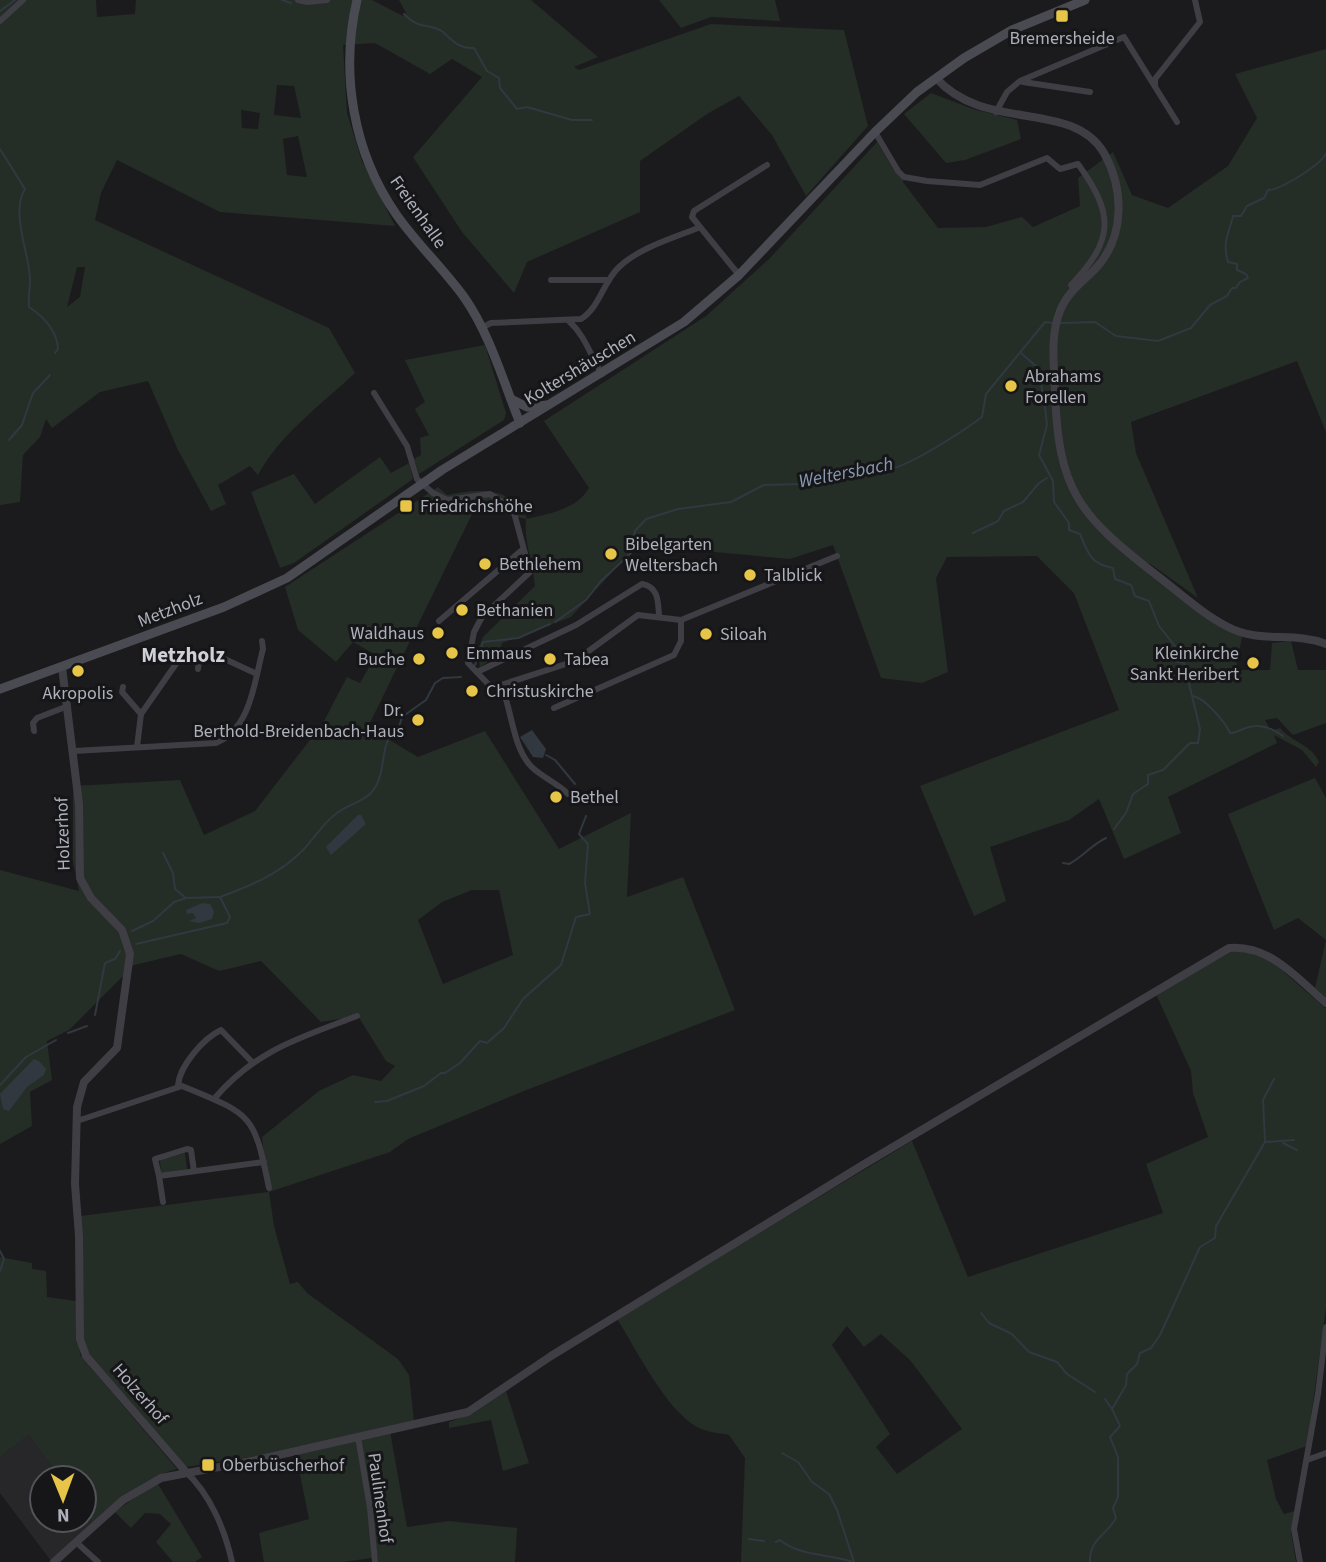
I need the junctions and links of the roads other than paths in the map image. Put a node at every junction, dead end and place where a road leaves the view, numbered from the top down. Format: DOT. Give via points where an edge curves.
graph roads {
  1 [pos="298,0"];
  2 [pos="327,0"];
  3 [pos="357,0"];
  4 [pos="1085,0"];
  5 [pos="1195,0"];
  6 [pos="21,2"];
  7 [pos="0,21"];
  8 [pos="936,78"];
  9 [pos="1020,81"];
  10 [pos="1155,88"];
  11 [pos="1090,92"];
  12 [pos="996,112"];
  13 [pos="1177,122"];
  14 [pos="875,132"];
  15 [pos="767,165"];
  16 [pos="698,228"];
  17 [pos="739,275"];
  18 [pos="551,280"];
  19 [pos="606,281"];
  20 [pos="1074,289"];
  21 [pos="569,321"];
  22 [pos="483,327"];
  23 [pos="602,374"];
  24 [pos="374,393"];
  25 [pos="510,398"];
  26 [pos="549,405"];
  27 [pos="520,423"];
  28 [pos="426,480"];
  29 [pos="522,550"];
  30 [pos="837,556"];
  31 [pos="287,578"];
  32 [pos="659,616"];
  33 [pos="681,620"];
  34 [pos="439,621"];
  35 [pos="262,641"];
  36 [pos="1326,644"];
  37 [pos="200,656"];
  38 [pos="62,667"];
  39 [pos="198,669"];
  40 [pos="477,672"];
  41 [pos="257,674"];
  42 [pos="501,685"];
  43 [pos="123,687"];
  44 [pos="0,689"];
  45 [pos="68,706"];
  46 [pos="554,708"];
  47 [pos="141,714"];
  48 [pos="34,731"];
  49 [pos="137,747"];
  50 [pos="74,751"];
  51 [pos="568,794"];
  52 [pos="1326,1003"];
  53 [pos="358,1016"];
  54 [pos="253,1063"];
  55 [pos="178,1085"];
  56 [pos="214,1099"];
  57 [pos="77,1121"];
  58 [pos="264,1162"];
  59 [pos="194,1171"];
  60 [pos="159,1175"];
  61 [pos="269,1188"];
  62 [pos="163,1202"];
  63 [pos="1326,1327"];
  64 [pos="358,1437"];
  65 [pos="1326,1453"];
  66 [pos="1307,1460"];
  67 [pos="186,1472"];
  68 [pos="76,1542"];
  69 [pos="54,1562"];
  70 [pos="98,1562"];
  71 [pos="232,1562"];
  72 [pos="375,1562"];
  73 [pos="1300,1562"];
  1 -- 2 [label="street"];
  3 -- 22 [label="main road, Freienhalle" via="350,75 359,135 370,166 395,213"];
  4 -- 8 [label="main road, Koltershäuschen" via="1012,30"];
  5 -- 10 [label="street" via="1200,22 1154,79"];
  6 -- 7 [label="street"];
  8 -- 12 [label="street" via="951,93"];
  8 -- 14 [label="main road, Koltershäuschen"];
  9 -- 10 [label="street" via="1124,37"];
  9 -- 11 [label="street"];
  9 -- 12 [label="street" via="1007,92"];
  10 -- 13 [label="street"];
  12 -- 20 [label="street" via="1077,127 1097,144 1111,171 1119,212 1116,234 1105,257"];
  14 -- 17 [label="main road, Koltershäuschen"];
  14 -- 20 [label="street" via="904,177 927,181 980,185 1047,158 1060,169 1078,164 1107,217 1100,248 1071,285"];
  15 -- 16 [label="street" via="694,211"];
  16 -- 17 [label="street"];
  16 -- 19 [label="street" via="622,264"];
  17 -- 23 [label="main road, Koltershäuschen" via="684,322"];
  18 -- 19 [label="street"];
  19 -- 21 [label="street" via="590,314"];
  20 -- 36 [label="street" via="1056,322 1056,426 1060,457 1089,518 1195,605 1245,635"];
  21 -- 22 [label="street"];
  21 -- 23 [label="street" via="589,345"];
  22 -- 25 [label="main road, Freienhalle"];
  23 -- 26 [label="main road, Koltershäuschen"];
  24 -- 28 [label="street" via="407,446 414,473"];
  25 -- 26 [label="main road" via="525,406"];
  25 -- 27 [label="main road, Freienhalle"];
  26 -- 27 [label="main road, Koltershäuschen"];
  27 -- 28 [label="main road, Koltershäuschen"];
  28 -- 29 [label="street" via="441,499 481,493 503,500 517,516"];
  28 -- 31 [label="main road, Koltershäuschen"];
  29 -- 34 [label="street"];
  29 -- 40 [label="street" via="530,568 528,578 482,617 474,632 468,663"];
  30 -- 33 [label="street"];
  31 -- 38 [label="main road, Metzholz" via="224,607"];
  32 -- 33 [label="street"];
  32 -- 40 [label="street" via="658,597 642,584 587,619"];
  32 -- 42 [label="street" via="638,615 575,661"];
  33 -- 46 [label="street" via="681,641 674,655"];
  35 -- 41 [label="street"];
  37 -- 39 [label="street"];
  37 -- 41 [label="street" via="214,654"];
  37 -- 47 [label="street" via="178,661"];
  38 -- 44 [label="main road, Metzholz"];
  38 -- 45 [label="street, Holzerhof"];
  40 -- 42 [label="street" via="490,686"];
  41 -- 49 [label="street" via="242,721 229,737 216,743"];
  42 -- 51 [label="street" via="530,766"];
  43 -- 47 [label="street" via="122,692"];
  45 -- 48 [label="street" via="37,718"];
  45 -- 50 [label="street, Holzerhof"];
  47 -- 49 [label="street"];
  49 -- 50 [label="street"];
  50 -- 57 [label="street, Holzerhof" via="80,878 91,898 122,930 130,954 117,1048 84,1082"];
  52 -- 64 [label="street" via="1257,949 1228,948 866,1163 551,1356 486,1402 454,1417"];
  53 -- 54 [label="street" via="285,1044"];
  54 -- 55 [label="street" via="221,1030 190,1060"];
  54 -- 56 [label="street"];
  55 -- 56 [label="street"];
  55 -- 57 [label="street"];
  56 -- 58 [label="street" via="247,1118"];
  57 -- 67 [label="street, Holzerhof" via="80,1339 86,1356"];
  58 -- 59 [label="street"];
  58 -- 61 [label="street"];
  59 -- 60 [label="street"];
  59 -- 60 [label="street" via="191,1150 183,1149 155,1159"];
  60 -- 62 [label="street"];
  63 -- 66 [label="street"];
  64 -- 67 [label="street"];
  64 -- 72 [label="street, Paulinenhof"];
  65 -- 66 [label="street"];
  66 -- 73 [label="street" via="1294,1530"];
  67 -- 68 [label="street" via="141,1487"];
  67 -- 71 [label="street" via="212,1508"];
  68 -- 69 [label="street"];
  68 -- 70 [label="street"];
}
